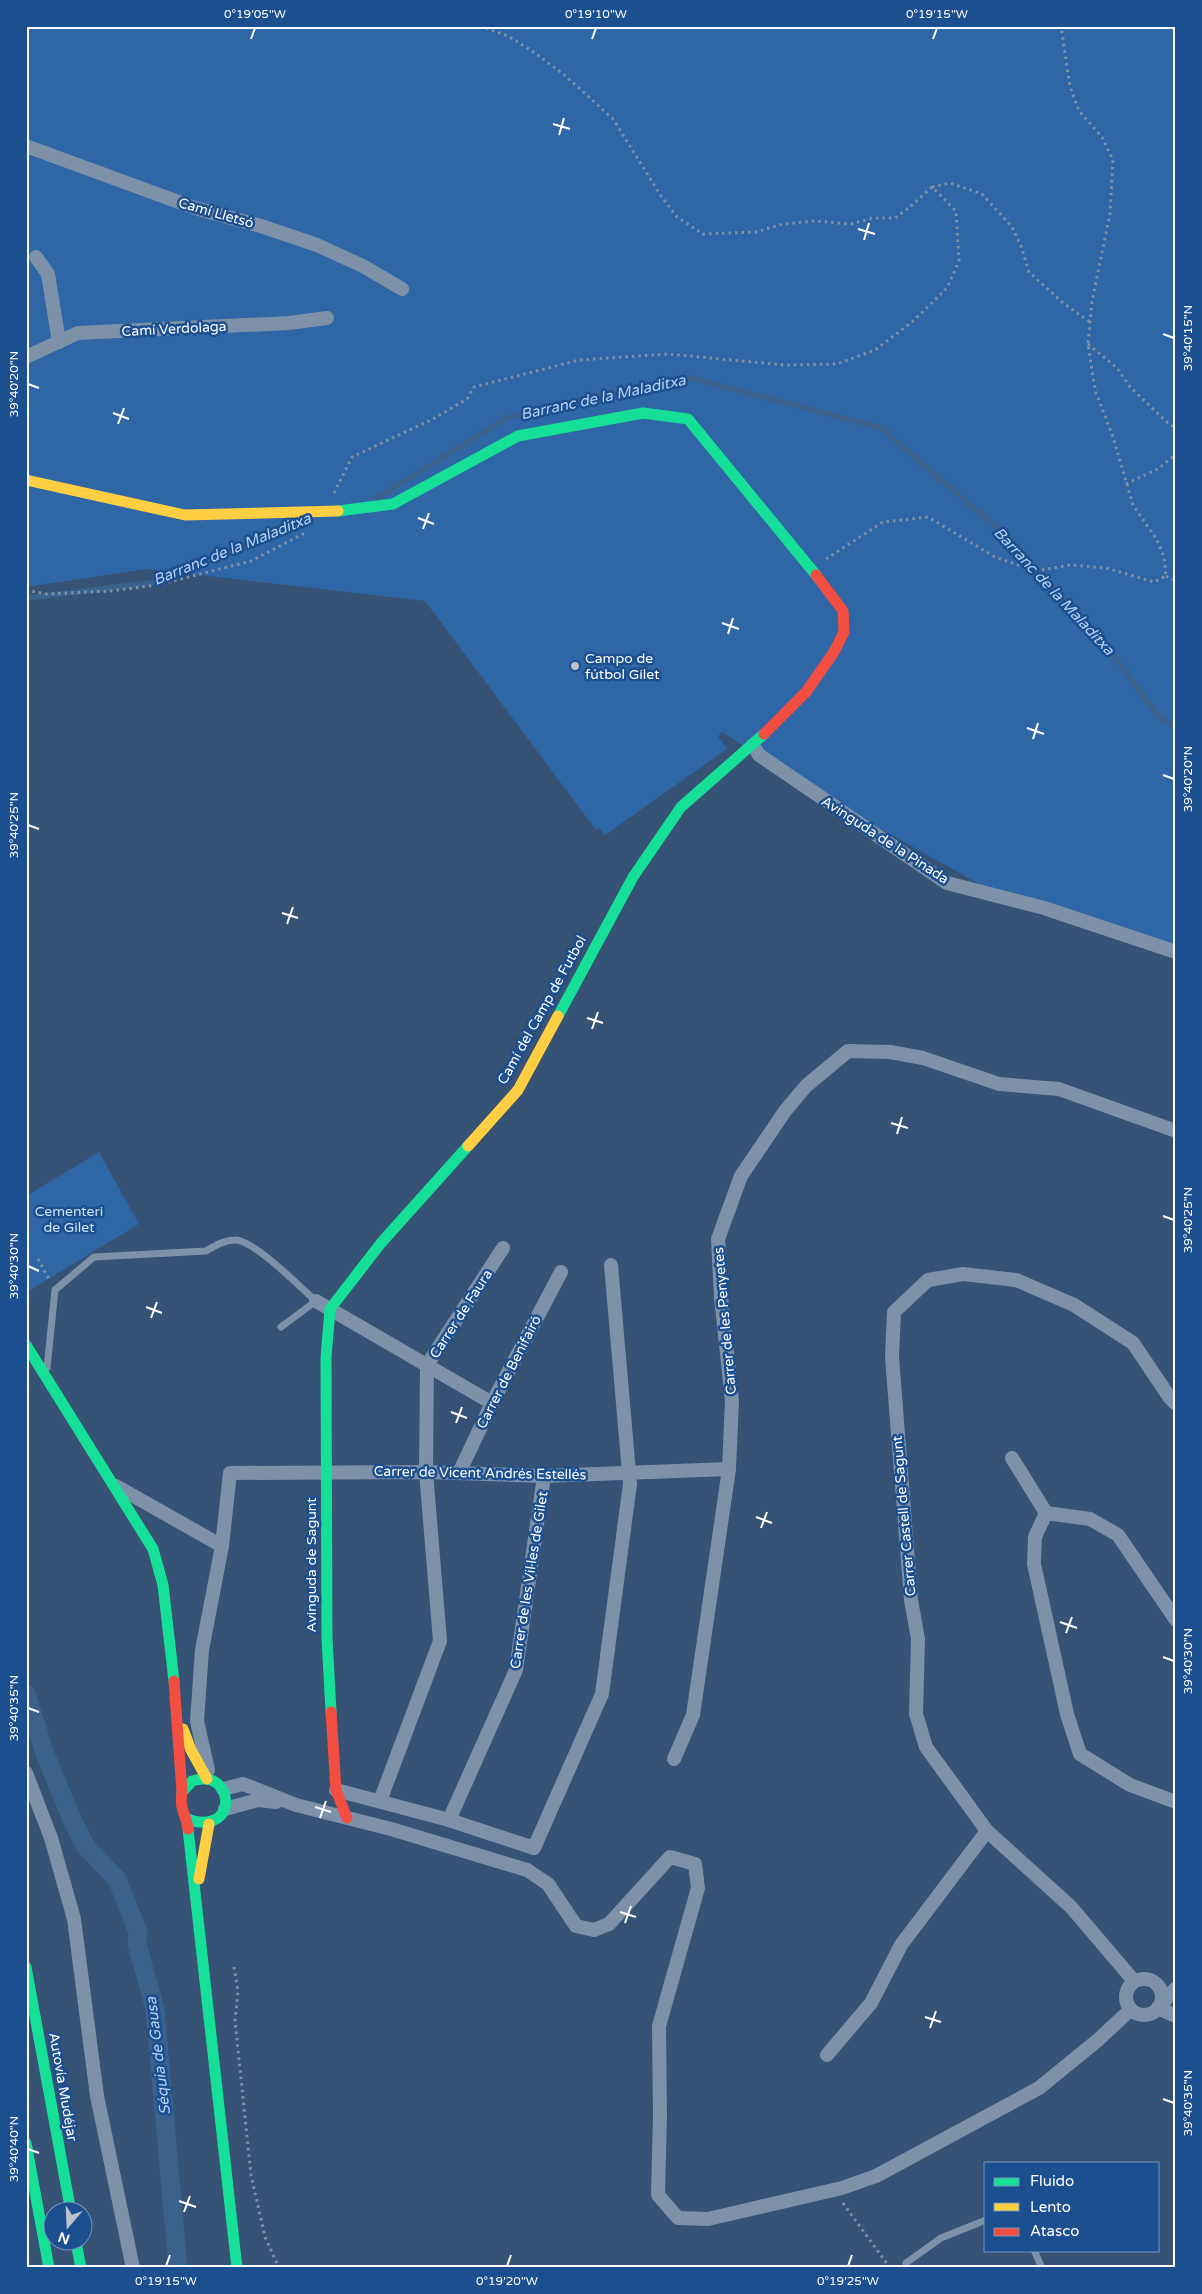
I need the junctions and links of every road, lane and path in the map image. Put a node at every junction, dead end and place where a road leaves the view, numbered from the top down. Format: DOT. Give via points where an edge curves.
graph roads {
  1 [pos="480,26"];
  2 [pos="1061,26"];
  3 [pos="26,146"];
  4 [pos="932,188"];
  5 [pos="36,257"];
  6 [pos="402,289"];
  7 [pos="327,318"];
  8 [pos="1090,322"];
  9 [pos="59,342"];
  10 [pos="1088,344"];
  11 [pos="26,357"];
  12 [pos="1176,427"];
  13 [pos="1176,454"];
  14 [pos="26,480"];
  15 [pos="1126,484"];
  16 [pos="325,513"];
  17 [pos="811,568"];
  18 [pos="1166,576"];
  19 [pos="1176,581"];
  20 [pos="26,590"];
  21 [pos="753,746"];
  22 [pos="1176,952"];
  23 [pos="1176,1130"];
  24 [pos="503,1248"];
  25 [pos="38,1259"];
  26 [pos="611,1265"];
  27 [pos="561,1272"];
  28 [pos="55,1290"];
  29 [pos="316,1301"];
  30 [pos="330,1309"];
  31 [pos="281,1327"];
  32 [pos="26,1345"];
  33 [pos="427,1365"];
  34 [pos="46,1376"];
  35 [pos="492,1402"];
  36 [pos="1176,1404"];
  37 [pos="1012,1458"];
  38 [pos="729,1469"];
  39 [pos="326,1472"];
  40 [pos="426,1472"];
  41 [pos="458,1473"];
  42 [pos="629,1473"];
  43 [pos="544,1476"];
  44 [pos="113,1484"];
  45 [pos="1046,1513"];
  46 [pos="222,1546"];
  47 [pos="1176,1620"];
  48 [pos="177,1711"];
  49 [pos="674,1759"];
  50 [pos="26,1773"];
  51 [pos="209,1779"];
  52 [pos="223,1789"];
  53 [pos="336,1790"];
  54 [pos="182,1792"];
  55 [pos="380,1801"];
  56 [pos="1176,1802"];
  57 [pos="296,1805"];
  58 [pos="225,1809"];
  59 [pos="187,1818"];
  60 [pos="347,1818"];
  61 [pos="449,1820"];
  62 [pos="210,1824"];
  63 [pos="987,1831"];
  64 [pos="195,1903"];
  65 [pos="26,1967"];
  66 [pos="234,1968"];
  67 [pos="1134,1981"];
  68 [pos="1176,1988"];
  69 [pos="1158,2008"];
  70 [pos="1130,2010"];
  71 [pos="1176,2016"];
  72 [pos="827,2055"];
  73 [pos="26,2143"];
  74 [pos="834,2190"];
  75 [pos="69,2202"];
  76 [pos="984,2221"];
  77 [pos="78,2252"];
  78 [pos="1035,2252"];
  79 [pos="906,2263"];
  80 [pos="49,2268"];
  81 [pos="81,2268"];
  82 [pos="133,2268"];
  83 [pos="238,2268"];
  84 [pos="279,2268"];
  85 [pos="890,2268"];
  86 [pos="1042,2268"];
  1 -- 4 [label="path" via="508,36 532,51 601,108 612,119 677,217 703,234 756,232 783,224 815,221 851,224 873,218 894,218"];
  2 -- 8 [label="path" via="1070,87 1079,111 1102,137 1113,160 1110,214"];
  3 -- 6 [label="street, Camí Lletsó" via="195,208 317,245 364,266"];
  4 -- 8 [label="path" via="950,183 982,194 1012,227 1029,272 1063,304"];
  4 -- 16 [label="path" via="956,211 960,261 948,288 912,322 875,350 837,364 784,365 668,354 579,360 474,387 467,399 442,414 352,458"];
  5 -- 9 [label="street" via="48,274"];
  7 -- 9 [label="street, Camí Verdolaga" via="289,323 78,334"];
  8 -- 10 [label="path"];
  9 -- 11 [label="street, Camí Verdolaga"];
  10 -- 12 [label="path" via="1117,368 1130,387 1170,426"];
  10 -- 15 [label="path" via="1095,390"];
  13 -- 15 [label="path" via="1158,469"];
  14 -- 16 [label="main road, Camí del Camp de Futbol" via="185,515"];
  15 -- 18 [label="path" via="1133,505 1164,557"];
  16 -- 17 [label="main road, Camí del Camp de Futbol" via="393,504 518,436 643,413 688,419"];
  16 -- 20 [label="path" via="318,526 252,561 157,585 46,594"];
  17 -- 18 [label="path" via="884,522 928,517 994,557 1036,572 1070,565 1106,568 1154,582"];
  17 -- 21 [label="main road, Camí del Camp de Futbol" via="843,611 844,632 806,692"];
  18 -- 19 [label="path"];
  21 -- 22 [label="street, Avinguda de la Pinada" via="759,755 947,883 1044,908"];
  21 -- 30 [label="main road, Camí del Camp de Futbol" via="681,807 633,877 518,1090 381,1243"];
  23 -- 38 [label="street, Carrer de les Penyetes" via="1059,1090 998,1084 923,1058 890,1052 848,1051 806,1086 785,1111 741,1176 718,1239 732,1402"];
  24 -- 33 [label="street, Carrer de Faura"];
  25 -- 28 [label="path"];
  26 -- 42 [label="street"];
  27 -- 35 [label="street, Carrer de Benifairó"];
  28 -- 29 [label="lane" via="94,1257 206,1250 221,1242 237,1239 251,1244"];
  28 -- 34 [label="lane"];
  29 -- 30 [label="street"];
  29 -- 31 [label="lane"];
  30 -- 33 [label="street"];
  30 -- 39 [label="main road, Avinguda de Sagunt" via="326,1358"];
  32 -- 34 [label="main road"];
  33 -- 35 [label="street"];
  33 -- 40 [label="street, Carrer de Faura"];
  34 -- 44 [label="main road"];
  35 -- 41 [label="street, Carrer de Benifairó"];
  36 -- 63 [label="street, Carrer Castell de Sagunt" via="1133,1344 1074,1305 1016,1280 963,1274 928,1280 894,1312 892,1357 911,1600 918,1639 916,1714 926,1747"];
  37 -- 45 [label="street"];
  38 -- 42 [label="street, Carrer de Vicent Andrés Estellés"];
  38 -- 49 [label="street, Carrer de les Penyetes" via="693,1715"];
  39 -- 40 [label="street, Carrer de Vicent Andrés Estellés"];
  39 -- 46 [label="street, Carrer de Vicent Andrés Estellés" via="230,1473"];
  39 -- 53 [label="main road, Avinguda de Sagunt" via="326,1638"];
  40 -- 41 [label="street, Carrer de Vicent Andrés Estellés"];
  40 -- 55 [label="street, Carrer de Faura" via="440,1641"];
  41 -- 43 [label="street, Carrer de Vicent Andrés Estellés"];
  42 -- 43 [label="street, Carrer de Vicent Andrés Estellés"];
  42 -- 61 [label="street" via="602,1694 534,1848"];
  43 -- 61 [label="street, Carrer de les Vil·les de Gilet" via="516,1670"];
  44 -- 46 [label="street"];
  44 -- 48 [label="main road" via="153,1549 163,1585"];
  45 -- 47 [label="street" via="1090,1519 1118,1535"];
  45 -- 56 [label="street" via="1035,1537 1034,1564 1066,1714 1080,1754 1130,1785"];
  46 -- 51 [label="street" via="202,1650 197,1721"];
  48 -- 51 [label="main road" via="191,1750"];
  48 -- 54 [label="main road"];
  50 -- 82 [label="street" via="51,1838 74,1919 97,2096"];
  51 -- 52 [label="main road"];
  51 -- 54 [label="main road" via="192,1781"];
  52 -- 57 [label="street" via="243,1784"];
  52 -- 58 [label="main road"];
  53 -- 55 [label="street"];
  53 -- 60 [label="main road, Avinguda de Sagunt"];
  54 -- 59 [label="main road" via="180,1806"];
  55 -- 61 [label="street"];
  57 -- 58 [label="street" via="258,1800"];
  57 -- 60 [label="street"];
  58 -- 62 [label="main road"];
  59 -- 62 [label="main road" via="197,1824"];
  59 -- 64 [label="main road"];
  60 -- 74 [label="street" via="527,1870 548,1884 576,1926 594,1930 609,1924 670,1857 695,1864 698,1888 659,2026 658,2195 678,2218 708,2219"];
  62 -- 64 [label="main road"];
  63 -- 67 [label="street, Carrer Castell de Sagunt" via="1071,1907"];
  63 -- 72 [label="street" via="901,1945 871,2003"];
  64 -- 83 [label="main road"];
  65 -- 75 [label="main road, Autovía Mudéjar"];
  66 -- 84 [label="path" via="238,1991 235,2021 251,2175 265,2237"];
  67 -- 69 [label="street" via="1148,1979 1157,1984 1162,1998"];
  67 -- 70 [label="street" via="1125,1996"];
  68 -- 69 [label="street"];
  69 -- 70 [label="street" via="1145,2015"];
  69 -- 71 [label="street"];
  70 -- 74 [label="street" via="1039,2088 876,2176"];
  73 -- 80 [label="main road"];
  74 -- 85 [label="path"];
  76 -- 79 [label="lane" via="941,2238"];
  77 -- 81 [label="main road"];
  78 -- 86 [label="lane"];
}
